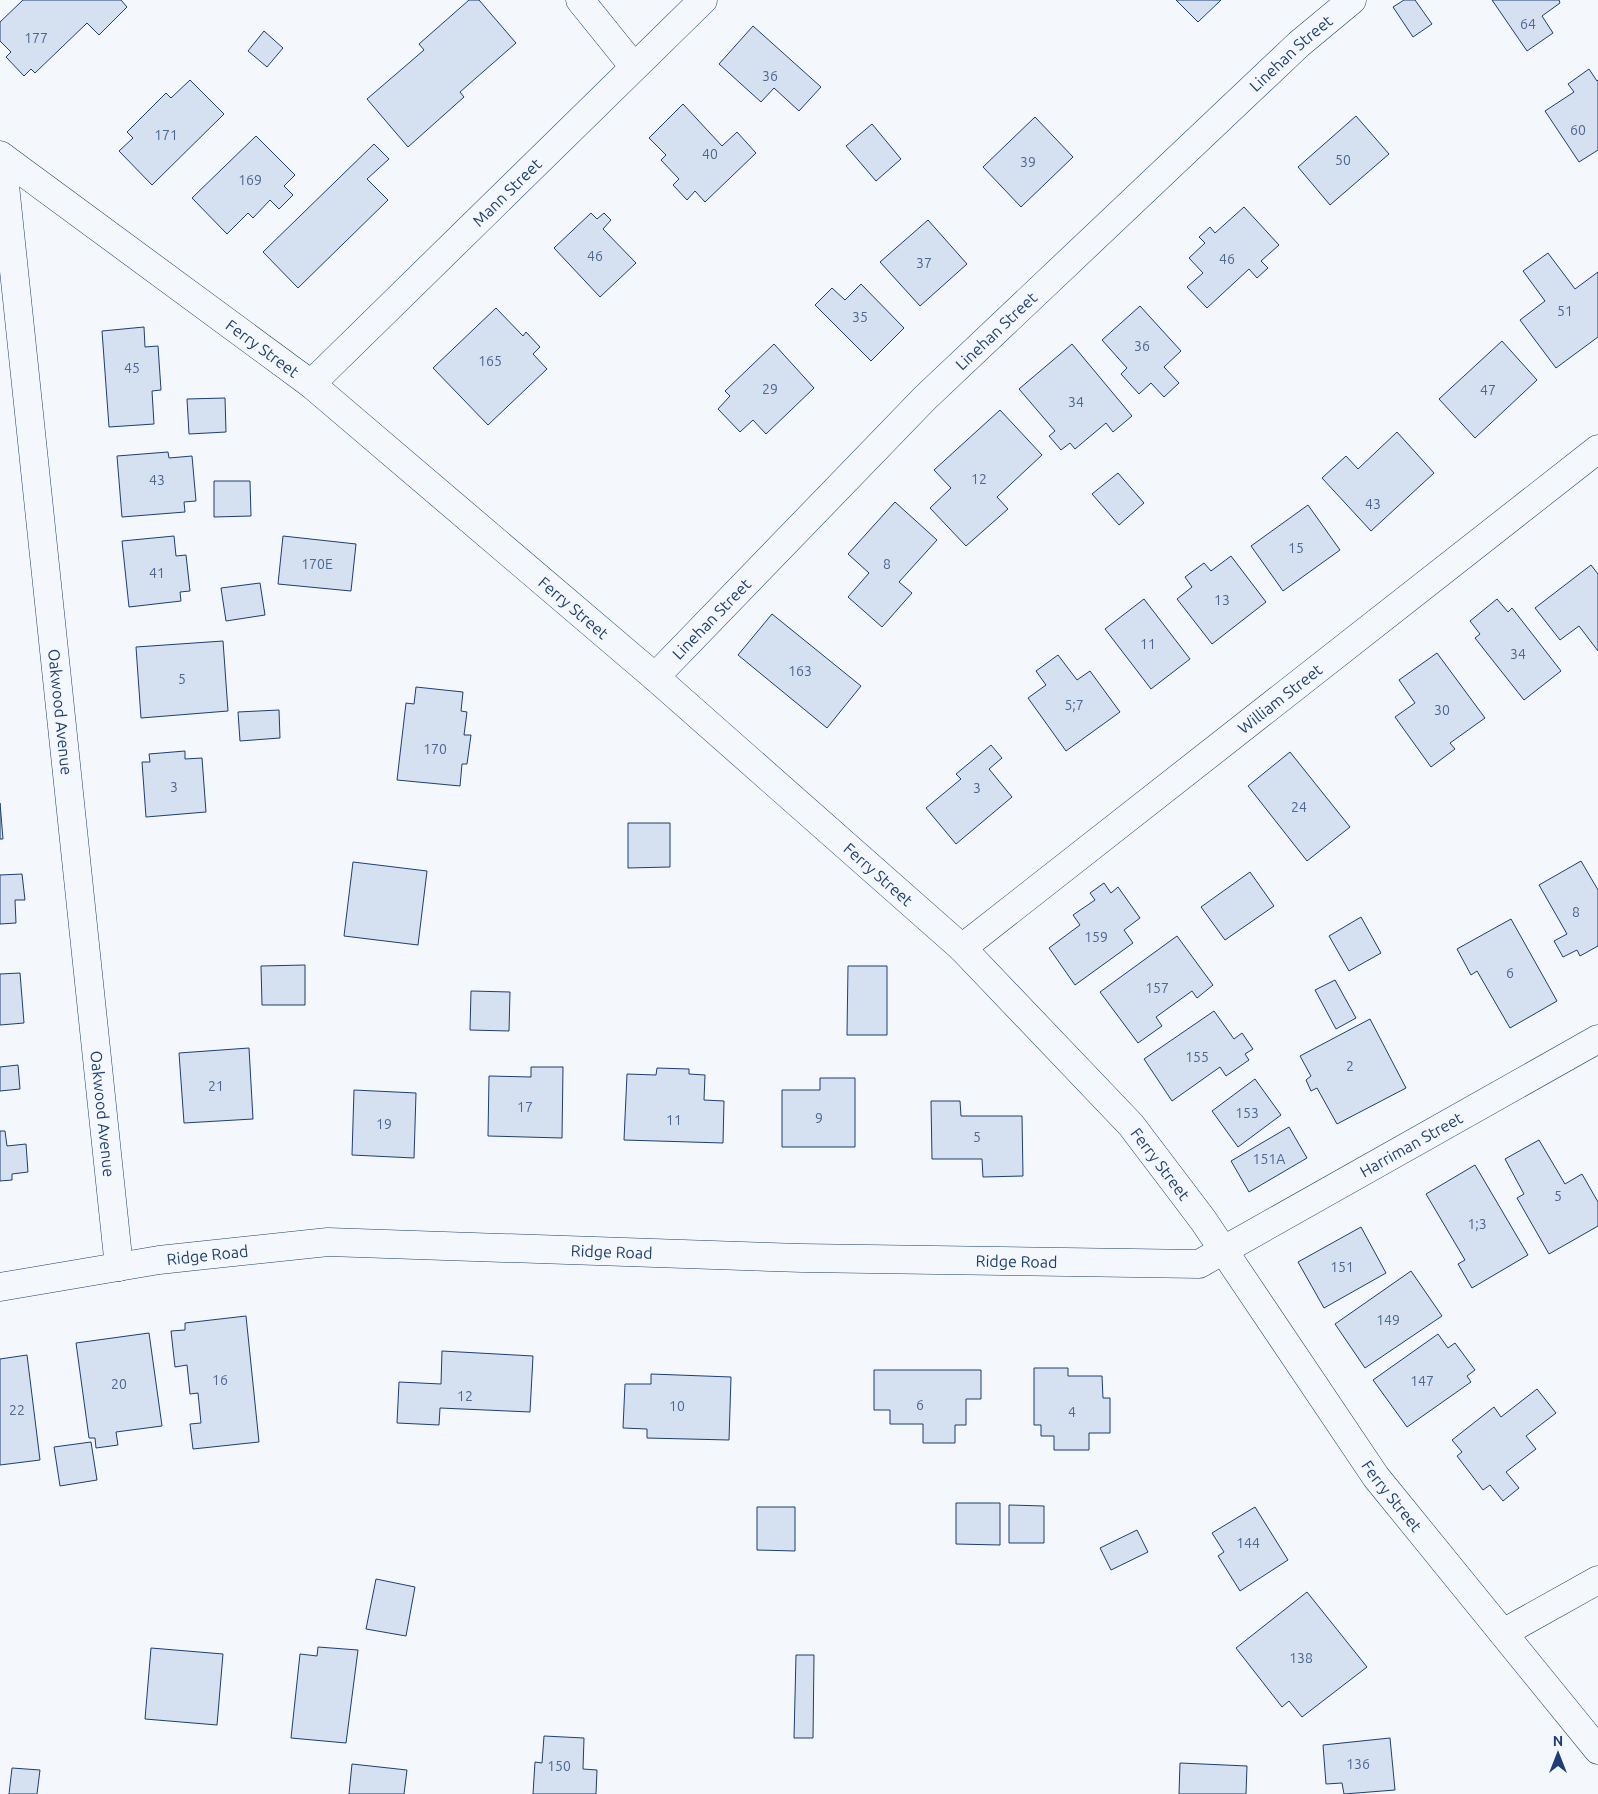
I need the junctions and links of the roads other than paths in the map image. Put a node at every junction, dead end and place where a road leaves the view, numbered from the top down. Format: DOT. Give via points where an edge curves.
graph roads {
  1 [pos="580,0"];
  2 [pos="703,0"];
  3 [pos="1352,0"];
  4 [pos="634,67"];
  5 [pos="1,156"];
  6 [pos="311,384"];
  7 [pos="1598,449"];
  8 [pos="655,678"];
  9 [pos="962,948"];
  10 [pos="1598,1039"];
  11 [pos="1224,1250"];
  12 [pos="119,1267"];
  13 [pos="0,1287"];
  14 [pos="1598,1580"];
  15 [pos="1503,1633"];
  16 [pos="1598,1750"];
  1 -- 4 [label="street"];
  2 -- 4 [label="street, Mann Street"];
  3 -- 8 [label="street, Linehan Street" via="1300,44 924,398"];
  4 -- 6 [label="street, Mann Street"];
  5 -- 6 [label="street, Ferry Street"];
  5 -- 12 [label="street, Oakwood Avenue"];
  6 -- 8 [label="street, Ferry Street"];
  7 -- 9 [label="street, William Street"];
  8 -- 9 [label="street, Ferry Street"];
  9 -- 11 [label="street, Ferry Street" via="1131,1125"];
  10 -- 11 [label="street, Harriman Street"];
  11 -- 12 [label="street, Ridge Road" via="1198,1264 792,1257 328,1242"];
  11 -- 15 [label="street, Ferry Street" via="1376,1477"];
  12 -- 13 [label="street, Ridge Road"];
  14 -- 15 [label="street"];
  15 -- 16 [label="street, Ferry Street"];
}
